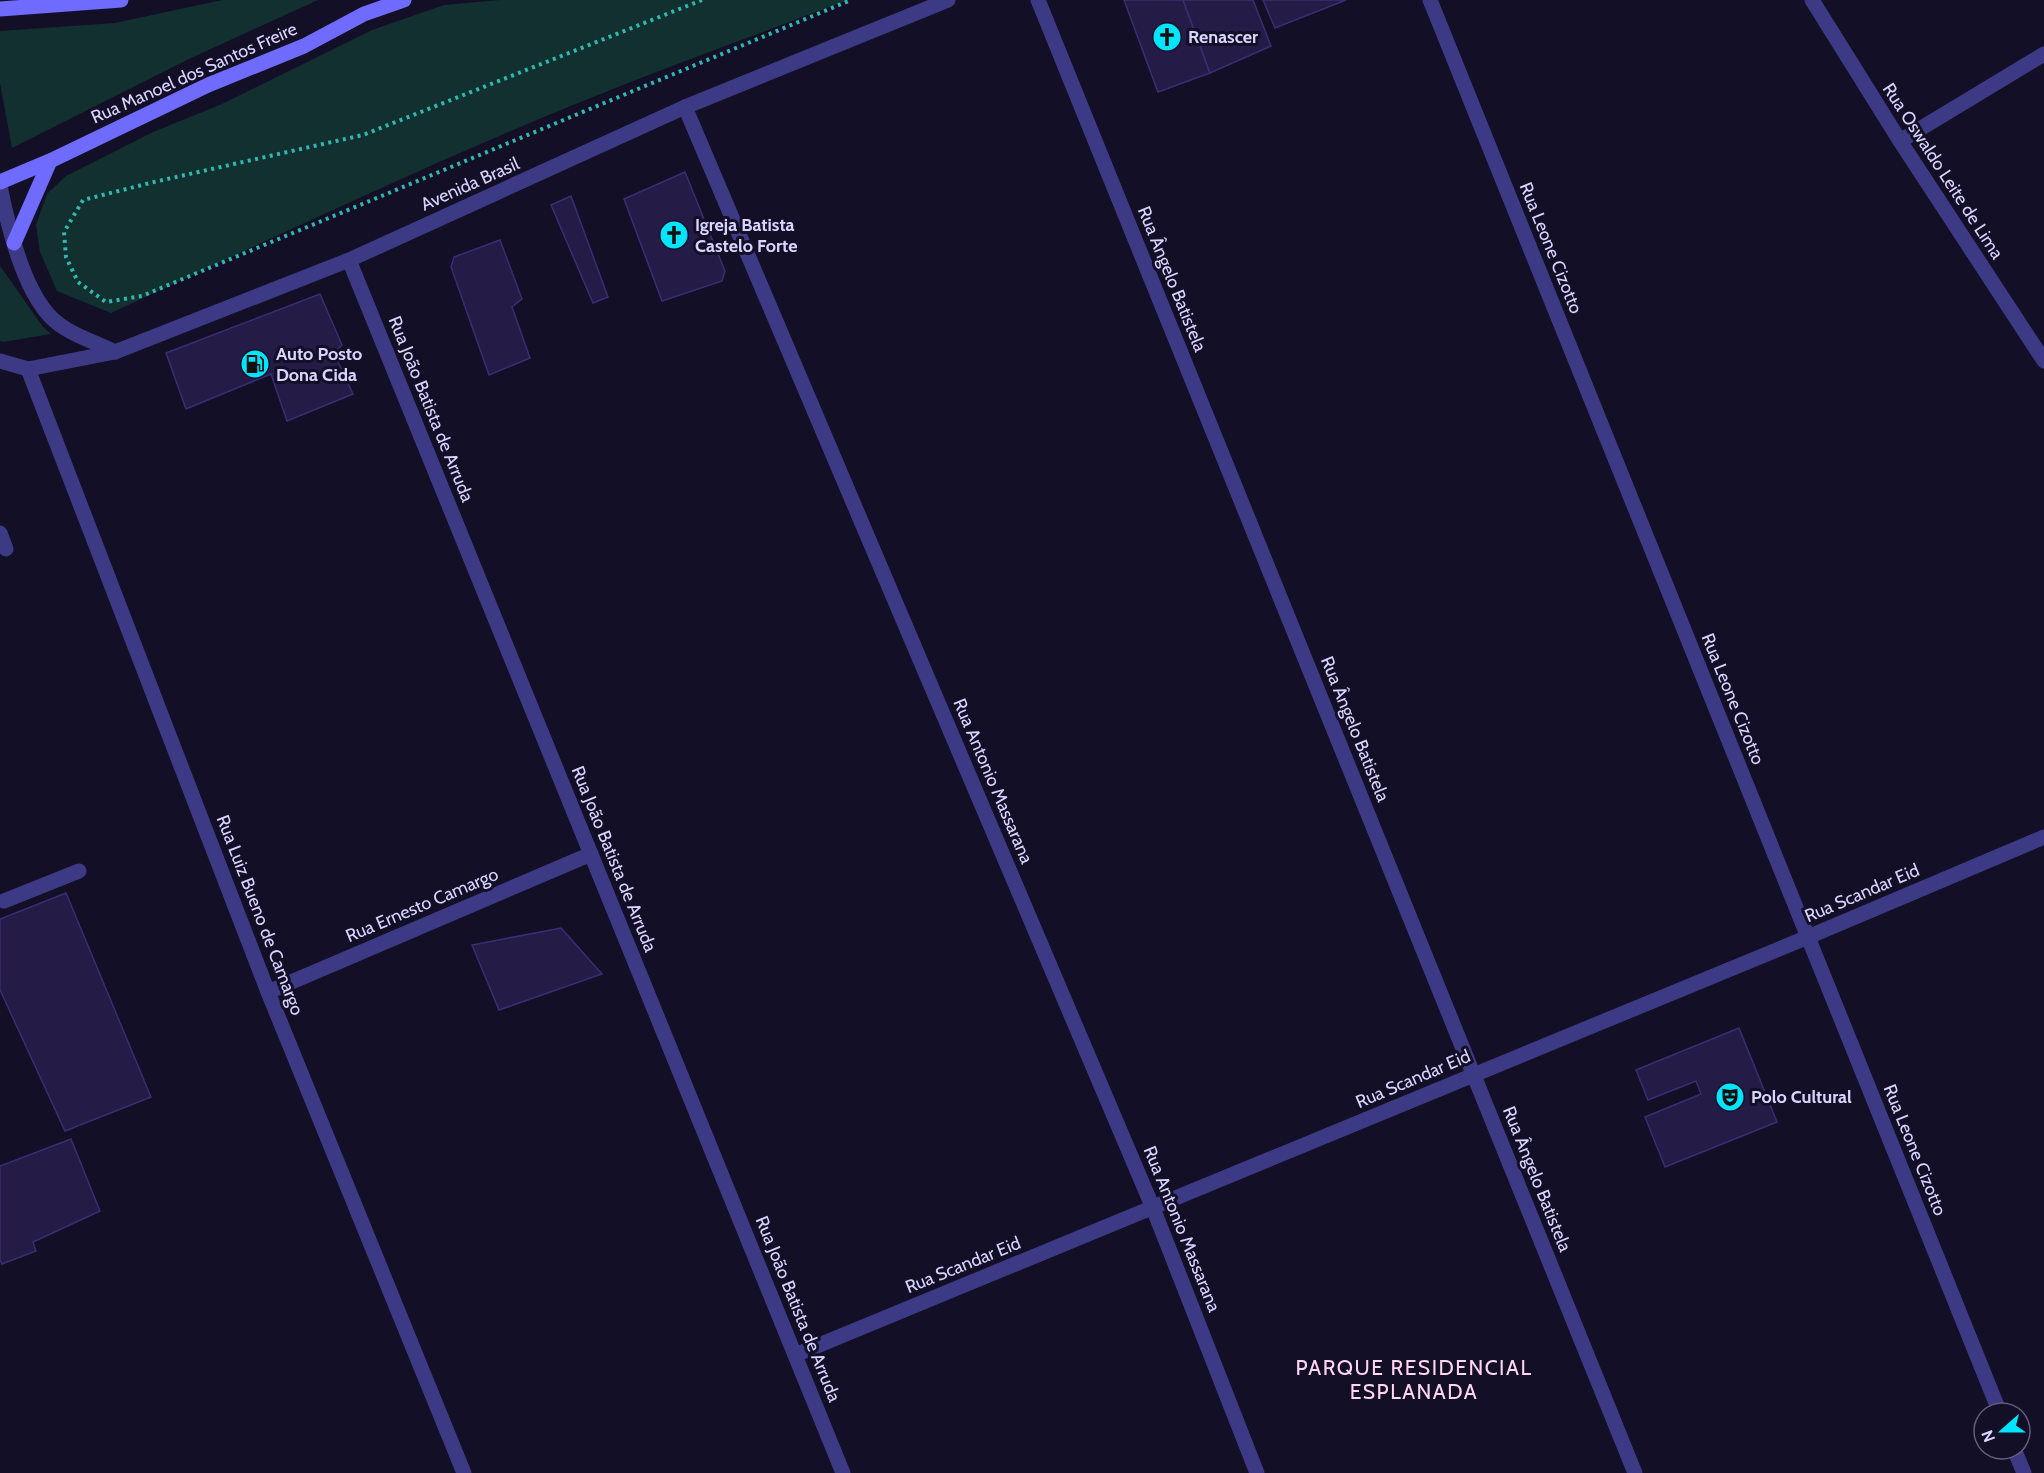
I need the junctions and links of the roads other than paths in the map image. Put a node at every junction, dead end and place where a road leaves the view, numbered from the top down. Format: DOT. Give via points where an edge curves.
graph roads {
  1 [pos="111,0"];
  2 [pos="404,0"];
  3 [pos="948,0"];
  4 [pos="1038,0"];
  5 [pos="1430,0"];
  6 [pos="1812,0"];
  7 [pos="0,9"];
  8 [pos="2044,54"];
  9 [pos="685,107"];
  10 [pos="1900,141"];
  11 [pos="50,161"];
  12 [pos="0,182"];
  13 [pos="0,186"];
  14 [pos="14,243"];
  15 [pos="349,260"];
  16 [pos="115,352"];
  17 [pos="0,361"];
  18 [pos="2044,361"];
  19 [pos="28,369"];
  20 [pos="0,533"];
  21 [pos="6,549"];
  22 [pos="2044,837"];
  23 [pos="591,854"];
  24 [pos="79,871"];
  25 [pos="1,899"];
  26 [pos="1808,937"];
  27 [pos="268,992"];
  28 [pos="1474,1075"];
  29 [pos="1153,1208"];
  30 [pos="795,1355"];
  31 [pos="1995,1401"];
  32 [pos="464,1473"];
  33 [pos="843,1473"];
  34 [pos="1257,1473"];
  35 [pos="1635,1473"];
  1 -- 7 [label="main road"];
  2 -- 11 [label="main road, Rua Manoel dos Santos Freire" via="364,14 304,46 208,85"];
  3 -- 9 [label="street, Avenida Brasil"];
  4 -- 28 [label="street, Rua Ângelo Batistela"];
  5 -- 26 [label="street, Rua Leone Cizotto"];
  6 -- 10 [label="street, Rua Oswaldo Leite de Lima"];
  8 -- 10 [label="street"];
  9 -- 15 [label="street, Avenida Brasil"];
  9 -- 29 [label="street, Rua Antonio Massarana"];
  10 -- 18 [label="street, Rua Oswaldo Leite de Lima"];
  11 -- 12 [label="main road, Rua Manoel dos Santos Freire"];
  11 -- 14 [label="main road"];
  13 -- 14 [label="street"];
  14 -- 16 [label="street" via="38,302 60,325"];
  15 -- 16 [label="street, Avenida Brasil"];
  15 -- 23 [label="street, Rua João Batista de Arruda"];
  16 -- 19 [label="street, Avenida Brasil"];
  17 -- 19 [label="street, Avenida Brasil"];
  19 -- 27 [label="street, Rua Luiz Bueno de Camargo"];
  20 -- 21 [label="street"];
  22 -- 26 [label="street, Rua Scandar Eid"];
  23 -- 27 [label="street, Rua Ernesto Camargo"];
  23 -- 30 [label="street, Rua João Batista de Arruda"];
  24 -- 25 [label="street"];
  26 -- 28 [label="street, Rua Scandar Eid"];
  26 -- 31 [label="street, Rua Leone Cizotto"];
  27 -- 32 [label="street, Rua Luiz Bueno de Camargo"];
  28 -- 29 [label="street, Rua Scandar Eid"];
  28 -- 35 [label="street, Rua Ângelo Batistela"];
  29 -- 30 [label="street, Rua Scandar Eid"];
  29 -- 34 [label="street, Rua Antonio Massarana"];
  30 -- 33 [label="street, Rua João Batista de Arruda"];
}
